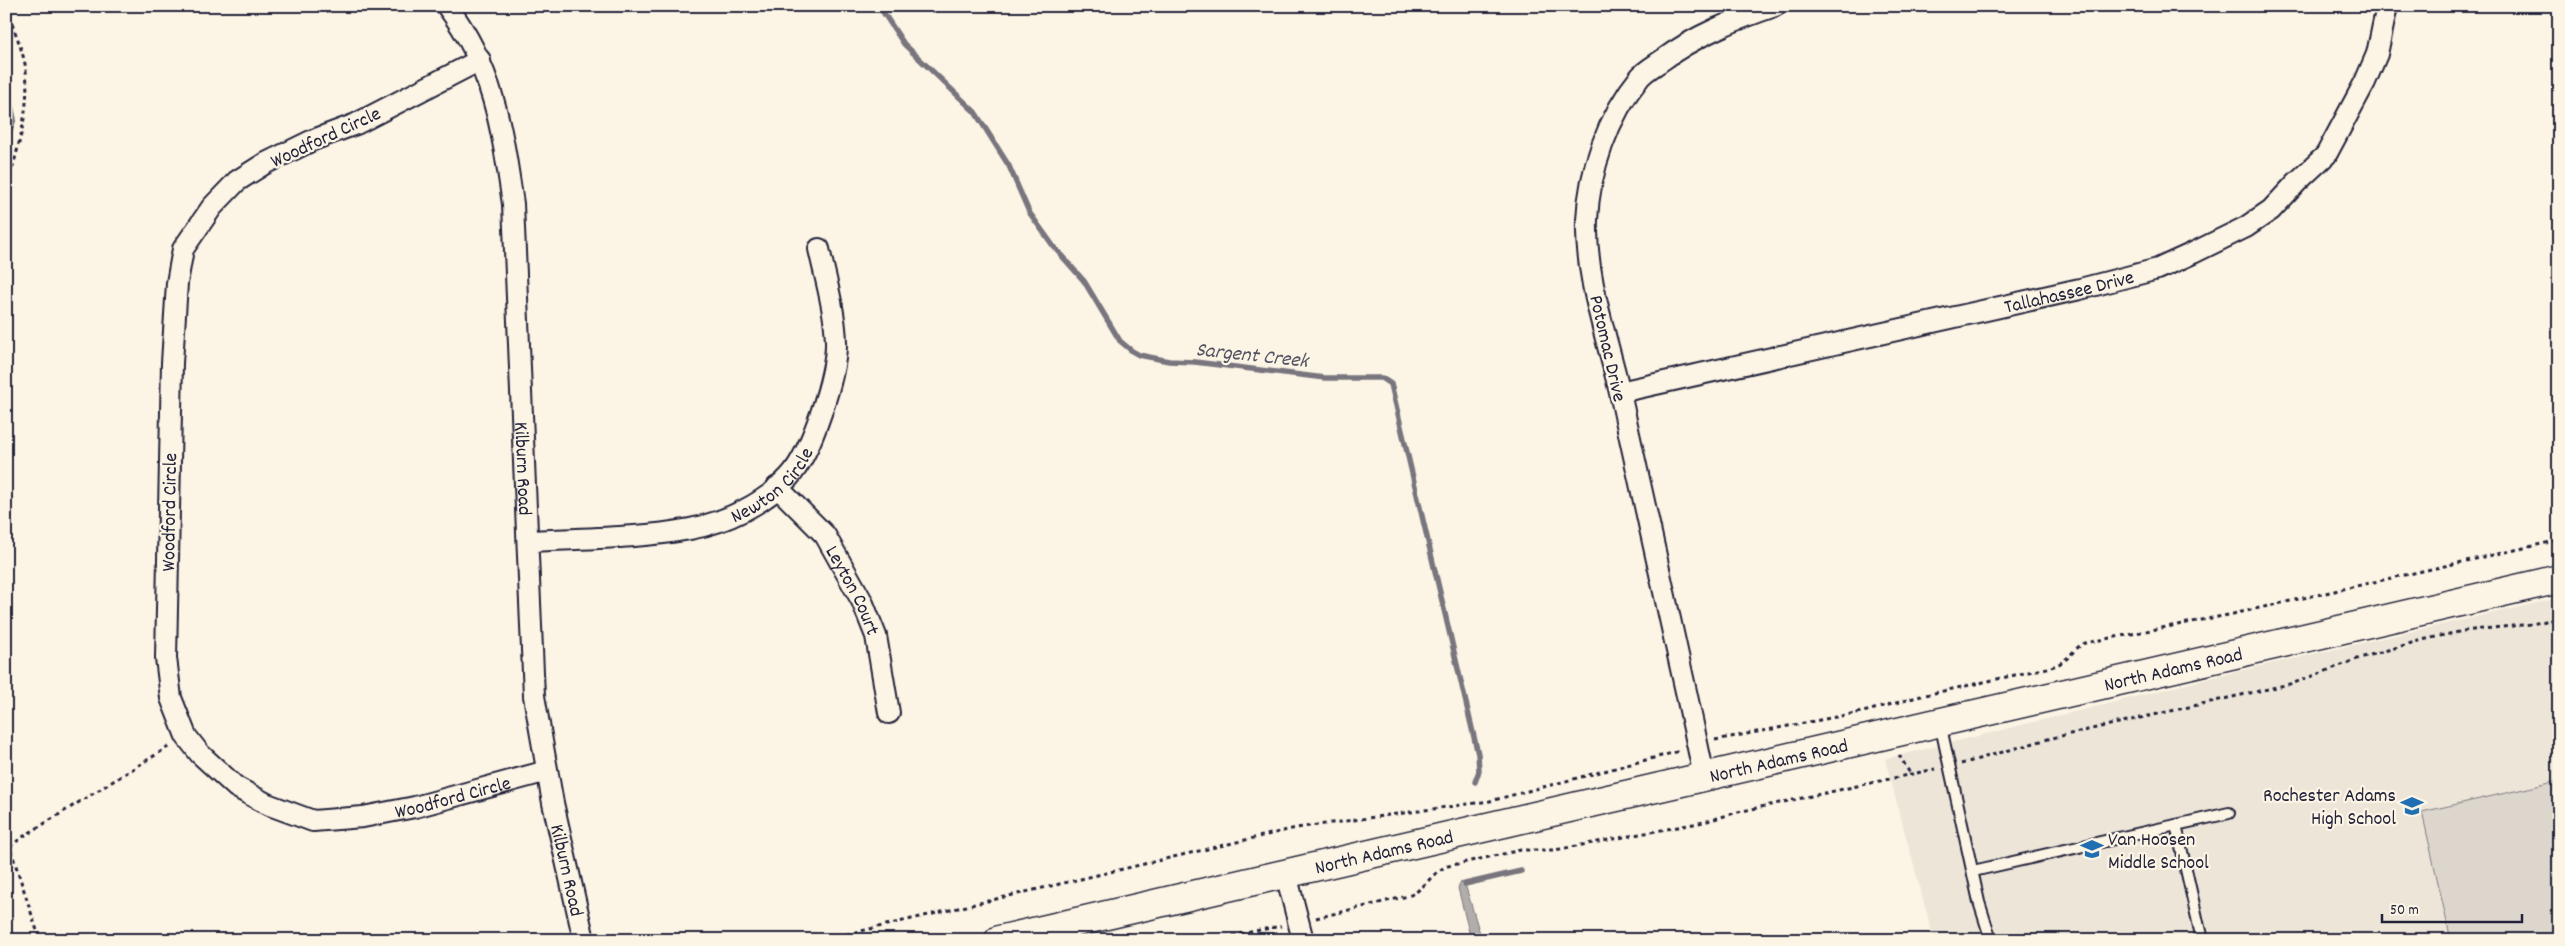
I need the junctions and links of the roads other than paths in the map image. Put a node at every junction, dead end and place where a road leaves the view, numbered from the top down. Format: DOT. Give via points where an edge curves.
graph roads {
  1 [pos="448,6"];
  2 [pos="1775,6"];
  3 [pos="2387,6"];
  4 [pos="480,60"];
  5 [pos="819,249"];
  6 [pos="1620,392"];
  7 [pos="777,487"];
  8 [pos="528,541"];
  9 [pos="2559,579"];
  10 [pos="889,713"];
  11 [pos="1940,722"];
  12 [pos="547,771"];
  13 [pos="1704,776"];
  14 [pos="2229,813"];
  15 [pos="2176,825"];
  16 [pos="1972,871"];
  17 [pos="1286,874"];
  18 [pos="584,940"];
  19 [pos="999,940"];
  20 [pos="1303,940"];
  21 [pos="1991,940"];
  22 [pos="2202,940"];
  1 -- 4 [label="street, Kilburn Road"];
  2 -- 6 [label="street, Potomac Drive" via="1726,23 1684,44 1641,76 1602,145 1587,219 1588,257"];
  3 -- 6 [label="street, Tallahassee Drive" via="2377,54 2326,155 2271,210 2194,254 2158,269 2080,290"];
  4 -- 8 [label="street, Kilburn Road" via="496,105 513,204"];
  4 -- 12 [label="street, Woodford Circle" via="356,124 305,144 244,176 212,207 182,249 172,363 166,658 171,698 186,736 200,754 236,787 267,804 313,821 363,817 415,807"];
  5 -- 7 [label="street, Newton Circle" via="832,305 836,344 827,399 790,476"];
  6 -- 13 [label="street, Potomac Drive"];
  7 -- 8 [label="street, Newton Circle" via="754,505 722,520 690,529"];
  7 -- 10 [label="street, Leyton Court" via="825,535 862,601 876,636"];
  8 -- 12 [label="street, Kilburn Road" via="534,696"];
  9 -- 11 [label="main road, North Adams Road"];
  11 -- 13 [label="main road, North Adams Road"];
  11 -- 16 [label="lane"];
  12 -- 18 [label="street, Kilburn Road"];
  13 -- 17 [label="main road, North Adams Road"];
  14 -- 15 [label="lane"];
  15 -- 16 [label="lane"];
  15 -- 22 [label="lane"];
  16 -- 21 [label="lane"];
  17 -- 19 [label="main road, North Adams Road"];
  17 -- 20 [label="street"];
}
